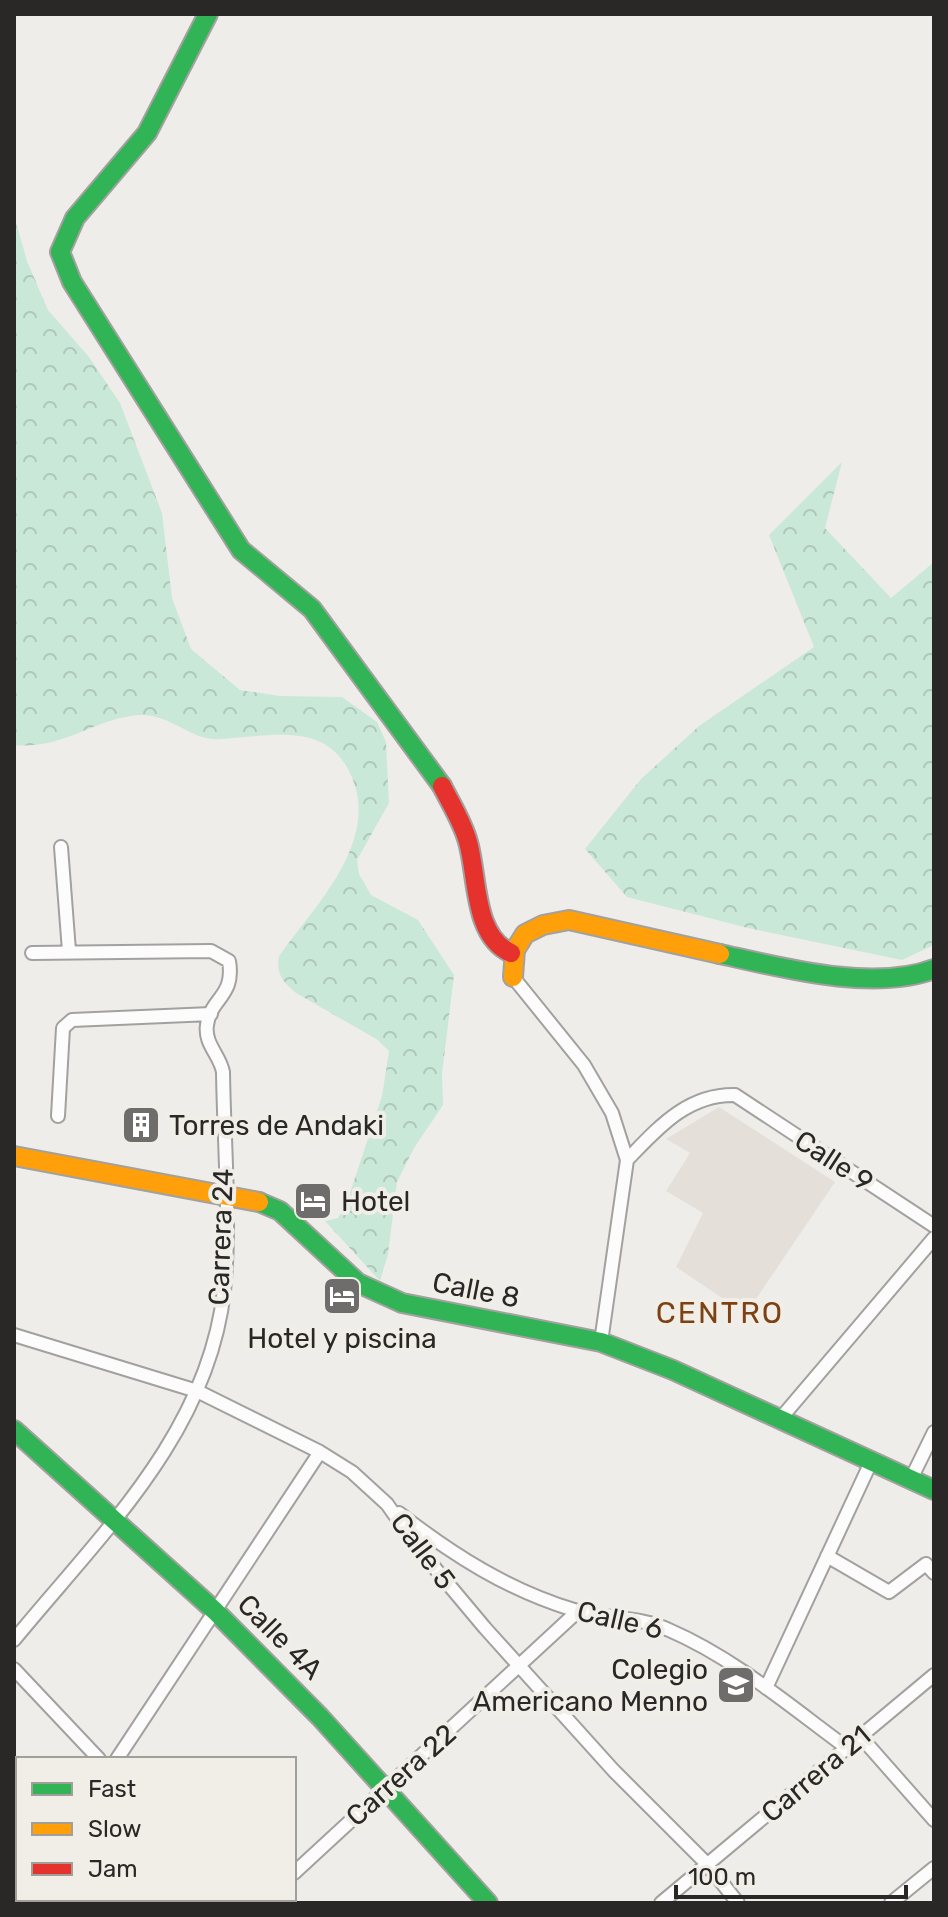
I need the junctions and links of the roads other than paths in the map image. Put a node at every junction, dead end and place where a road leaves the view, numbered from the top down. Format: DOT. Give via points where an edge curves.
graph roads {
  1 [pos="208,14"];
  2 [pos="61,847"];
  3 [pos="69,951"];
  4 [pos="32,953"];
  5 [pos="511,953"];
  6 [pos="934,969"];
  7 [pos="513,977"];
  8 [pos="211,1014"];
  9 [pos="58,1116"];
  10 [pos="14,1156"];
  11 [pos="627,1160"];
  12 [pos="224,1193"];
  13 [pos="934,1226"];
  14 [pos="934,1238"];
  15 [pos="14,1335"];
  16 [pos="601,1342"];
  17 [pos="197,1391"];
  18 [pos="781,1418"];
  19 [pos="14,1430"];
  20 [pos="934,1432"];
  21 [pos="320,1452"];
  22 [pos="871,1462"];
  23 [pos="911,1479"];
  24 [pos="934,1490"];
  25 [pos="387,1504"];
  26 [pos="114,1519"];
  27 [pos="827,1556"];
  28 [pos="930,1569"];
  29 [pos="215,1611"];
  30 [pos="578,1611"];
  31 [pos="14,1640"];
  32 [pos="522,1665"];
  33 [pos="14,1669"];
  34 [pos="934,1675"];
  35 [pos="766,1688"];
  36 [pos="860,1736"];
  37 [pos="847,1748"];
  38 [pos="97,1757"];
  39 [pos="118,1757"];
  40 [pos="385,1790"];
  41 [pos="934,1820"];
  42 [pos="707,1864"];
  43 [pos="934,1868"];
  44 [pos="296,1871"];
  45 [pos="488,1903"];
  46 [pos="661,1903"];
  47 [pos="738,1903"];
  48 [pos="891,1903"];
  1 -- 5 [label="main road" via="147,133 75,218 60,252 72,282 241,550 312,609 437,775 468,840 491,937"];
  2 -- 3 [label="street"];
  3 -- 4 [label="street"];
  3 -- 8 [label="street" via="211,951 229,961 232,980"];
  5 -- 6 [label="main road" via="519,937 541,925 569,920 803,972 908,979"];
  5 -- 7 [label="main road"];
  7 -- 11 [label="street" via="584,1065 612,1113"];
  8 -- 9 [label="street" via="72,1020 63,1028"];
  8 -- 12 [label="street, Carrera 24" via="206,1027 210,1046 221,1058"];
  10 -- 12 [label="main road, Calle 8"];
  11 -- 13 [label="street, Calle 9" via="695,1101 714,1094 735,1095"];
  11 -- 16 [label="street"];
  12 -- 16 [label="main road, Calle 8" via="280,1211 358,1283 402,1303"];
  12 -- 17 [label="street, Carrera 24" via="223,1294"];
  14 -- 18 [label="street"];
  15 -- 17 [label="street, Calle 5"];
  16 -- 18 [label="main road, Calle 8"];
  17 -- 21 [label="street, Calle 5"];
  17 -- 26 [label="street, Carrera 24" via="161,1459"];
  18 -- 22 [label="main road, Calle 8"];
  19 -- 26 [label="main road, Calle 4A"];
  20 -- 23 [label="street"];
  21 -- 25 [label="street, Calle 5"];
  21 -- 29 [label="street"];
  22 -- 23 [label="main road, Calle 8"];
  22 -- 27 [label="street"];
  23 -- 24 [label="main road, Calle 8"];
  25 -- 30 [label="street, Calle 6" via="478,1569"];
  25 -- 32 [label="street, Calle 5" via="451,1589"];
  26 -- 29 [label="main road, Calle 4A"];
  26 -- 31 [label="street, Carrera 24"];
  27 -- 28 [label="street" via="889,1592"];
  27 -- 35 [label="street"];
  29 -- 39 [label="street"];
  29 -- 40 [label="main road, Calle 4A"];
  30 -- 32 [label="street, Carrera 22"];
  30 -- 35 [label="street, Calle 6" via="667,1628"];
  32 -- 40 [label="street, Carrera 22"];
  32 -- 42 [label="street, Calle 5" via="614,1771"];
  33 -- 38 [label="street"];
  34 -- 36 [label="street, Carrera 21"];
  35 -- 37 [label="street, Calle 6"];
  36 -- 37 [label="street, Carrera 21"];
  36 -- 41 [label="street"];
  37 -- 42 [label="street, Carrera 21"];
  40 -- 44 [label="street, Carrera 22"];
  40 -- 45 [label="main road, Calle 4A"];
  42 -- 46 [label="street, Carrera 21"];
  42 -- 47 [label="street, Calle 5"];
  43 -- 48 [label="street"];
}
